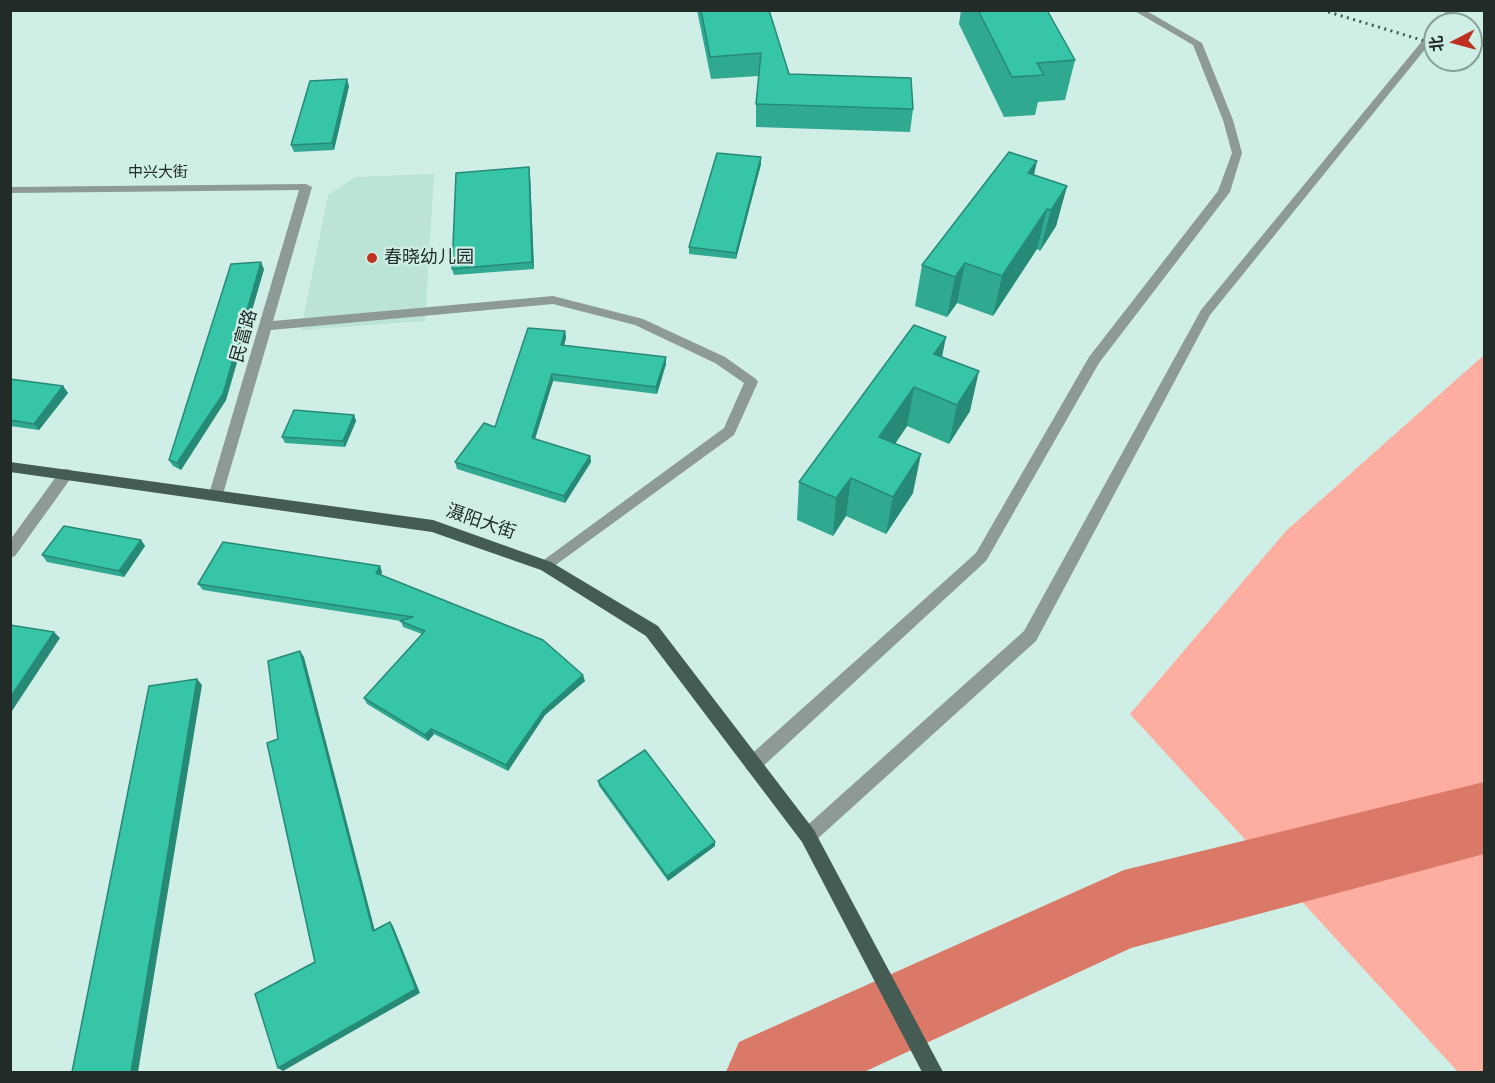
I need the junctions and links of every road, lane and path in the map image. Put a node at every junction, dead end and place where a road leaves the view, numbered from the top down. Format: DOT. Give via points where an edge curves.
graph roads {
  1 [pos="1137,10"];
  2 [pos="1423,47"];
  3 [pos="306,187"];
  4 [pos="10,190"];
  5 [pos="265,326"];
  6 [pos="10,467"];
  7 [pos="66,474"];
  8 [pos="216,494"];
  9 [pos="10,552"];
  10 [pos="546,566"];
  11 [pos="753,764"];
  12 [pos="811,842"];
  13 [pos="933,1072"];
  1 -- 11 [label="street" via="1197,43 1237,153 1224,192 1094,360 981,557"];
  2 -- 12 [label="street" via="1204,313 1030,636"];
  3 -- 4 [label="street, 中兴大街"];
  3 -- 5 [label="street, 民富路"];
  5 -- 8 [label="street, 民富路"];
  5 -- 10 [label="street" via="553,300 639,322 720,360 751,382 729,431"];
  6 -- 7 [label="main road, 滠阳大街"];
  7 -- 8 [label="main road, 滠阳大街"];
  7 -- 9 [label="street"];
  8 -- 10 [label="main road, 滠阳大街" via="433,526"];
  10 -- 11 [label="main road, 滠阳大街" via="652,631"];
  11 -- 12 [label="main road, 滠阳大街"];
  12 -- 13 [label="main road, 滠阳大街"];
}
